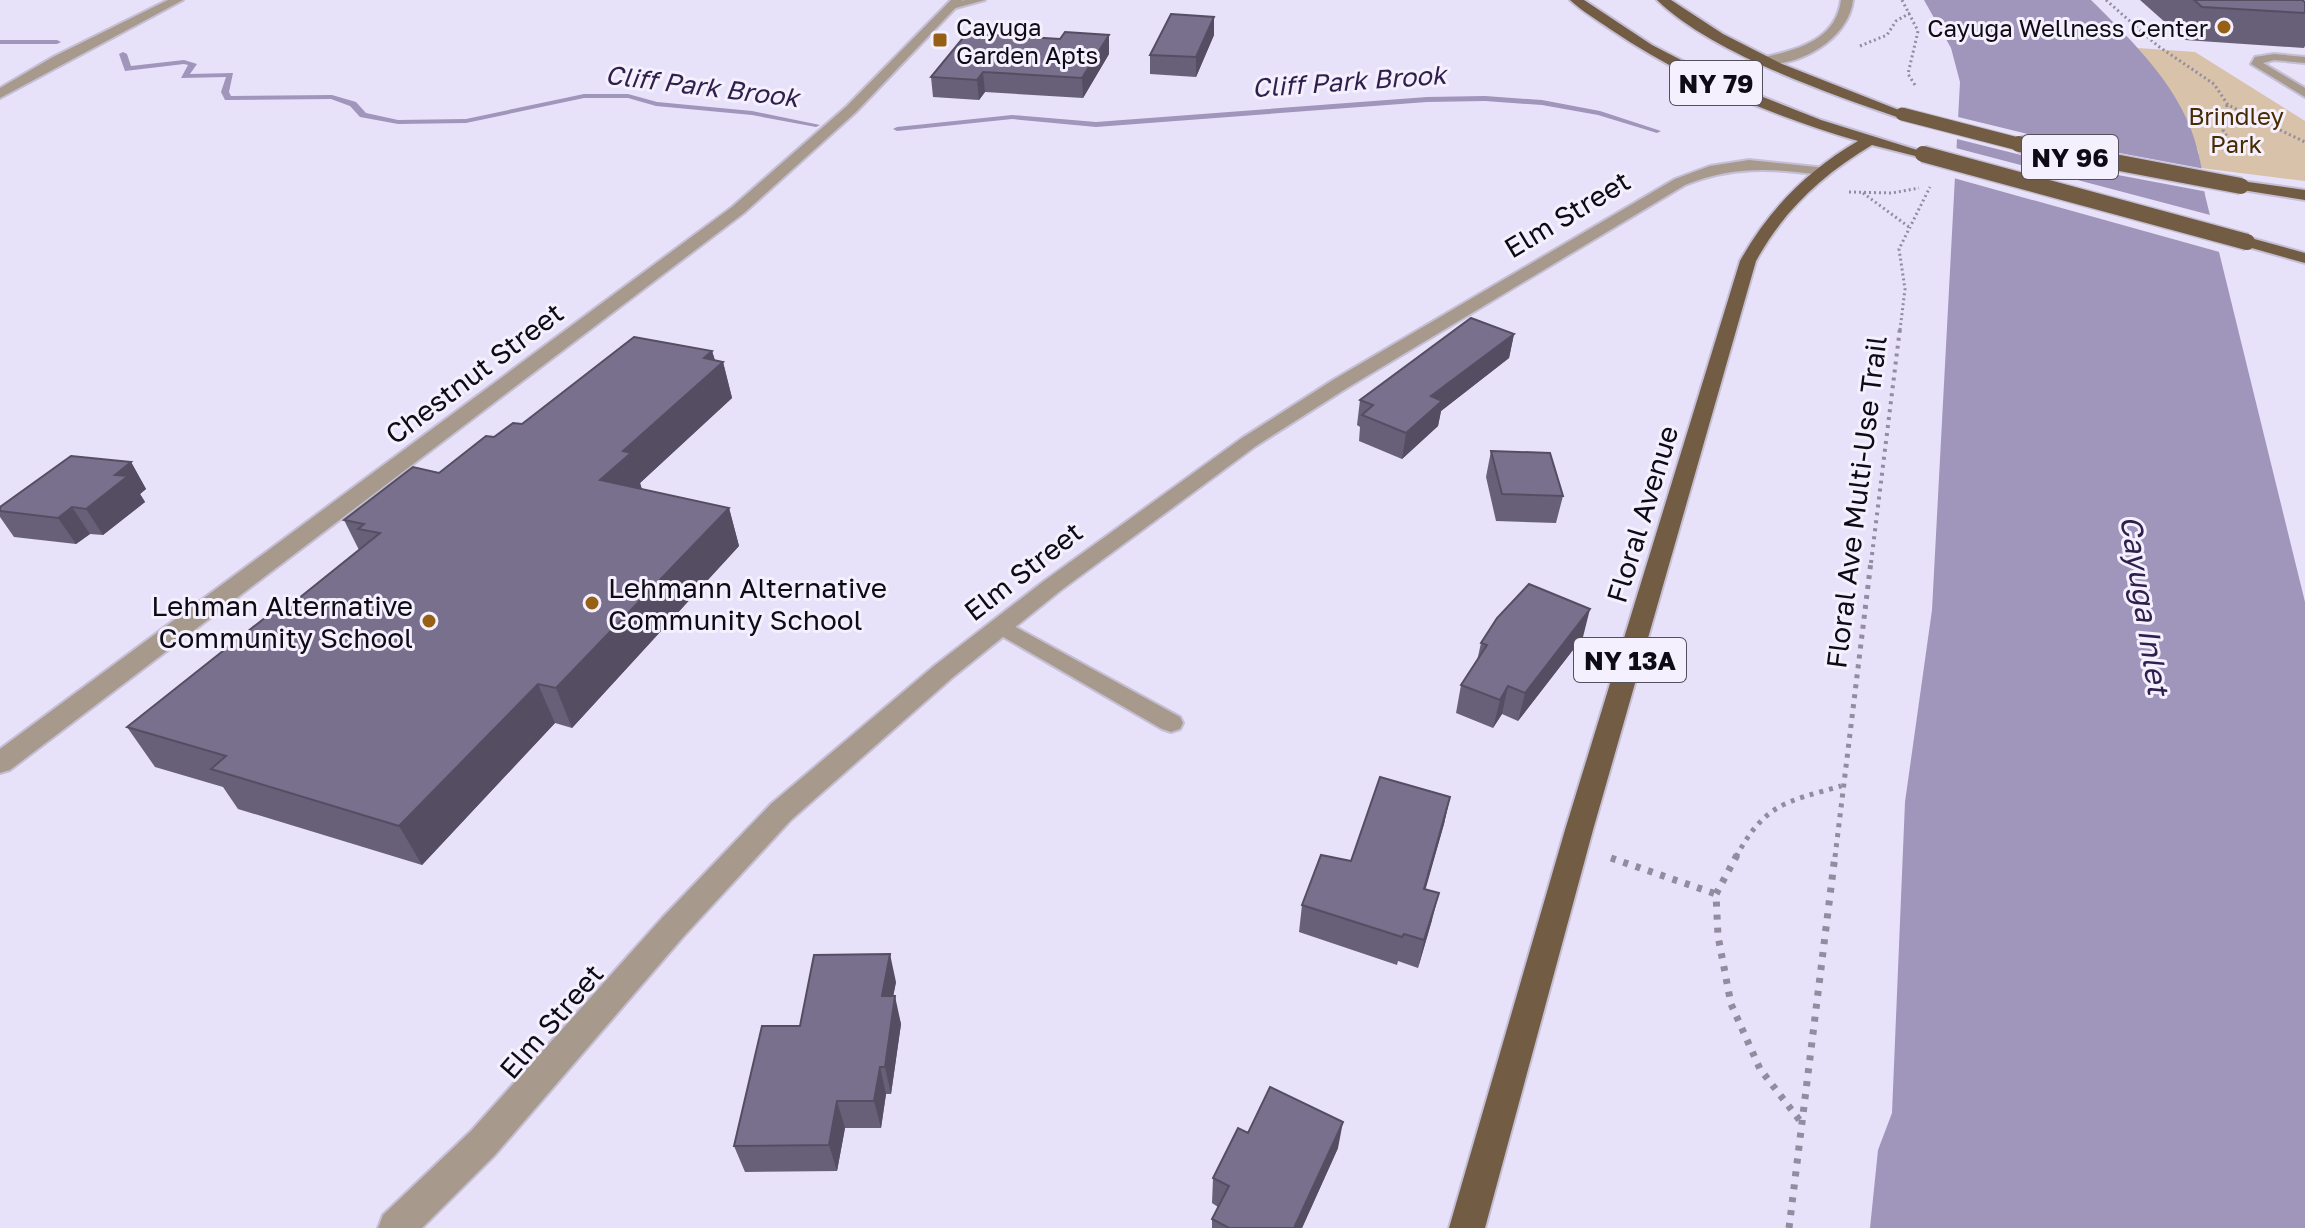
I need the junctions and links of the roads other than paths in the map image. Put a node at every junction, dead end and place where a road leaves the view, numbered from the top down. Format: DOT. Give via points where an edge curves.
graph roads {
  1 [pos="177,0"];
  2 [pos="980,0"];
  3 [pos="1576,0"];
  4 [pos="1663,0"];
  5 [pos="1847,0"];
  6 [pos="954,3"];
  7 [pos="2305,60"];
  8 [pos="1765,61"];
  9 [pos="2305,93"];
  10 [pos="0,94"];
  11 [pos="1869,140"];
  12 [pos="1829,181"];
  13 [pos="2305,195"];
  14 [pos="2305,258"];
  15 [pos="1001,626"];
  16 [pos="1171,723"];
  17 [pos="0,763"];
  18 [pos="396,1228"];
  19 [pos="1467,1228"];
  1 -- 10 [label="street"];
  2 -- 6 [label="lane"];
  3 -- 11 [label="main road, NY 79" via="1704,78"];
  4 -- 8 [label="main road, NY 96" via="1703,29"];
  5 -- 8 [label="street" via="1847,16 1834,34"];
  6 -- 17 [label="street, Chestnut Street" via="820,142 738,210"];
  7 -- 9 [label="lane" via="2274,57 2257,64"];
  8 -- 13 [label="main road, NY 96, bridge" via="1902,114 2044,151"];
  11 -- 12 [label="main road, Floral Avenue / NY 13A"];
  11 -- 14 [label="main road, NY 79, bridge"];
  12 -- 15 [label="street, Elm Street" via="1766,163 1706,170 1680,182 1294,412"];
  12 -- 19 [label="main road, Floral Avenue / NY 13A" via="1781,208 1748,261"];
  15 -- 16 [label="lane"];
  15 -- 18 [label="street, Elm Street" via="781,812 483,1143"];
}
